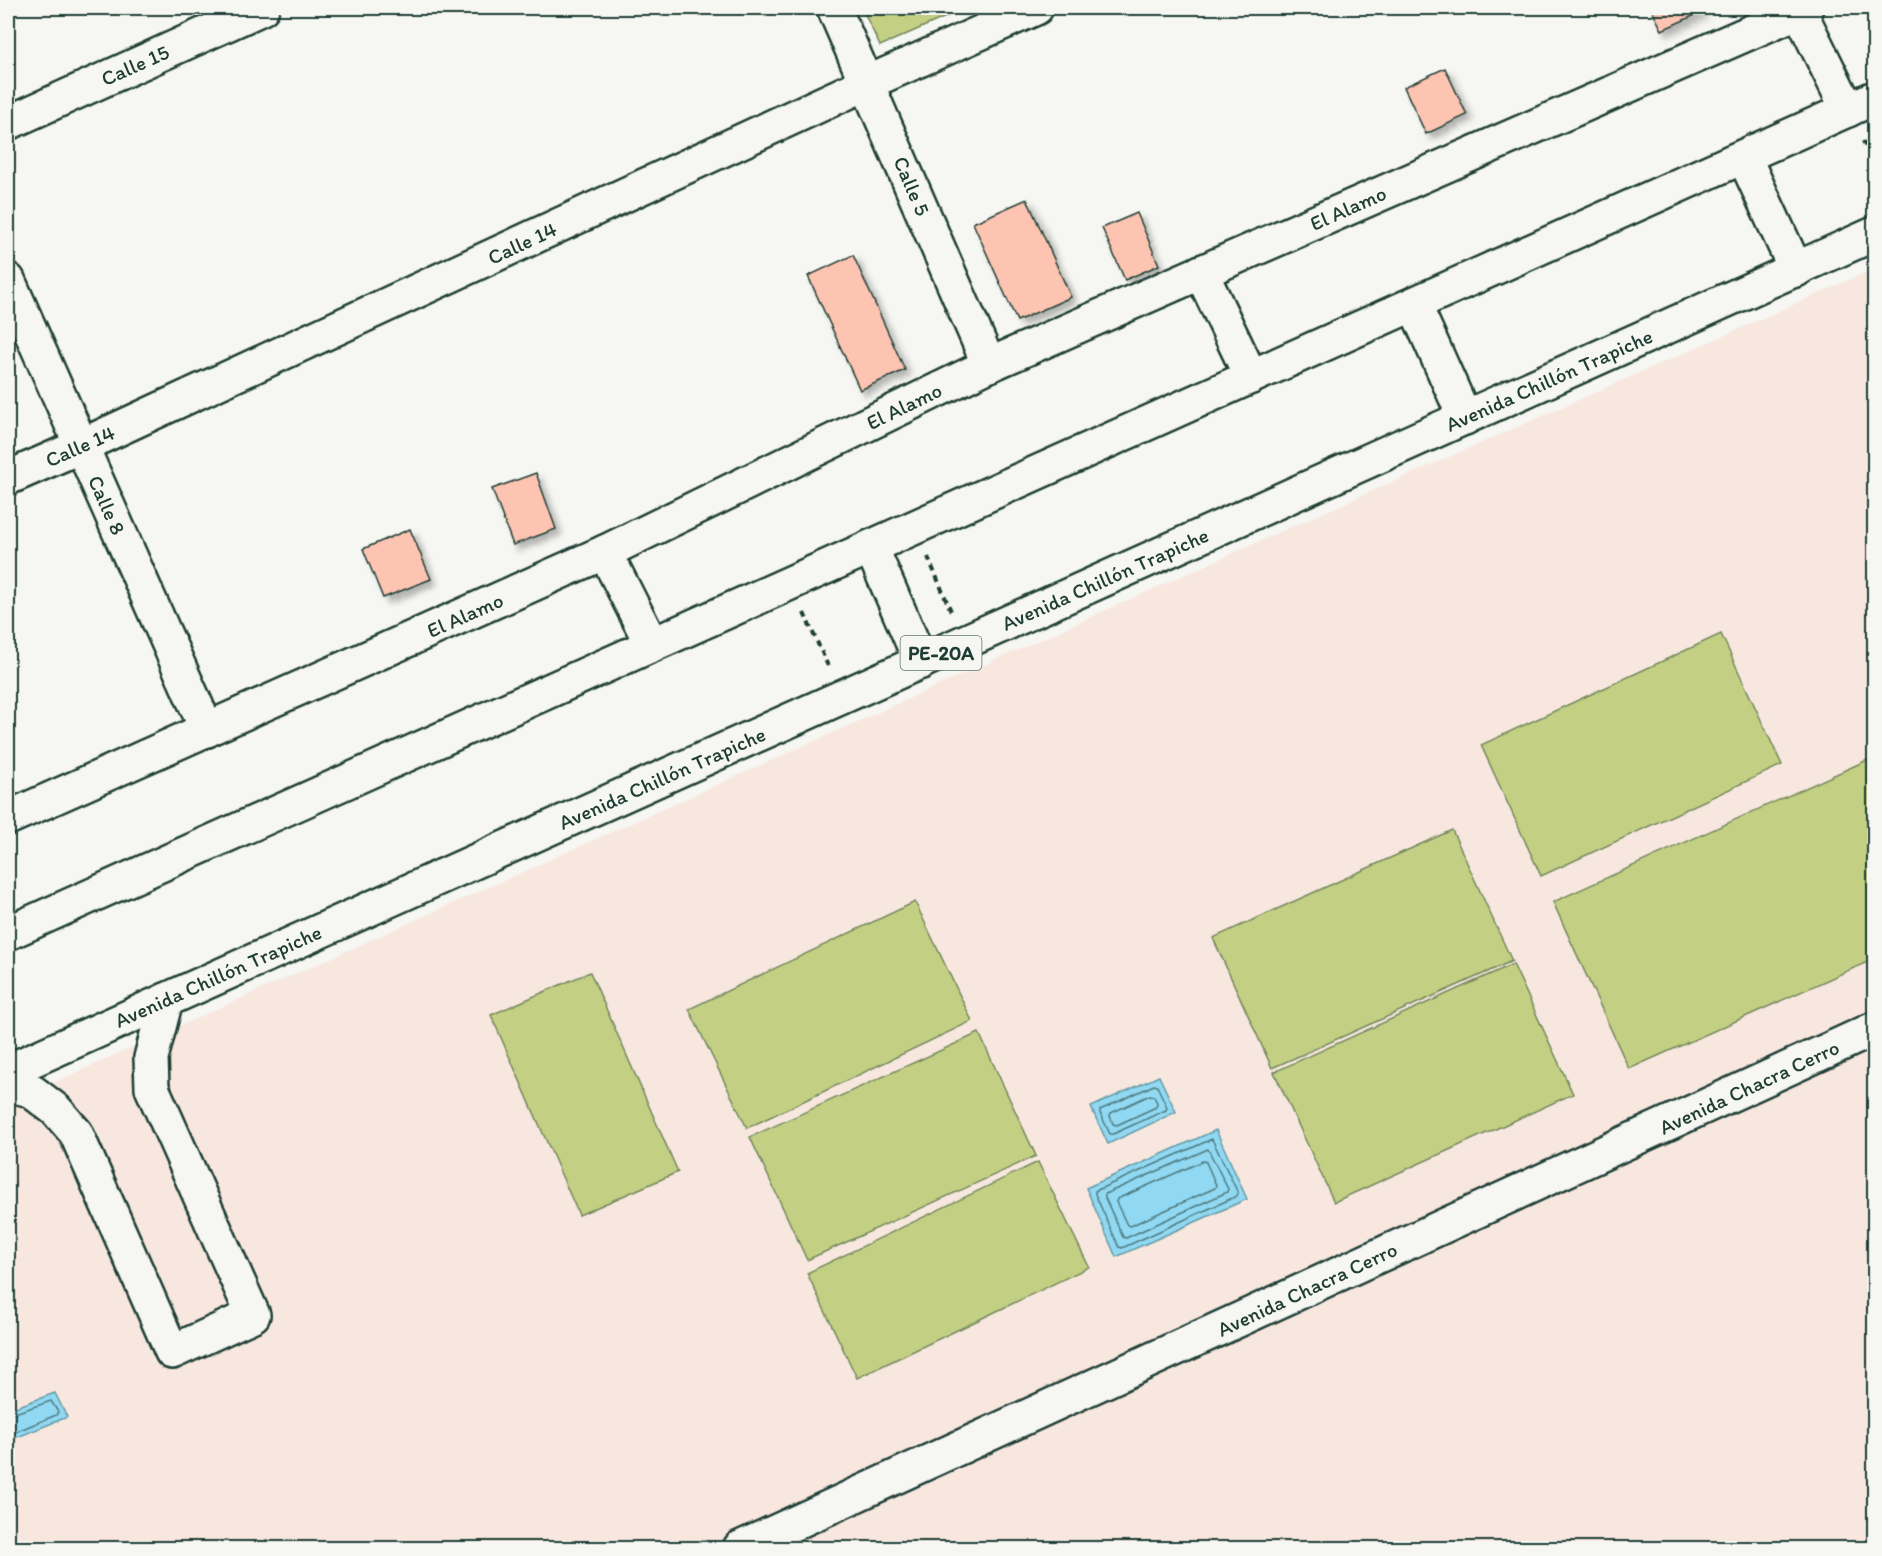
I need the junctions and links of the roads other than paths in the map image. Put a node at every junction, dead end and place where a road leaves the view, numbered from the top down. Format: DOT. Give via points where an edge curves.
graph roads {
  1 [pos="262,8"];
  2 [pos="834,8"];
  3 [pos="1036,8"];
  4 [pos="1801,8"];
  5 [pos="867,83"];
  6 [pos="1861,104"];
  7 [pos="8,123"];
  8 [pos="1744,157"];
  9 [pos="1875,234"];
  10 [pos="1796,270"];
  11 [pos="1201,272"];
  12 [pos="8,280"];
  13 [pos="1414,304"];
  14 [pos="989,365"];
  15 [pos="1251,377"];
  16 [pos="1465,418"];
  17 [pos="81,446"];
  18 [pos="8,478"];
  19 [pos="871,547"];
  20 [pos="606,552"];
  21 [pos="651,645"];
  22 [pos="921,662"];
  23 [pos="207,730"];
  24 [pos="8,818"];
  25 [pos="8,933"];
  26 [pos="166,1000"];
  27 [pos="1875,1029"];
  28 [pos="8,1071"];
  29 [pos="8,1084"];
  30 [pos="757,1545"];
  1 -- 7 [label="street, Calle 15"];
  2 -- 5 [label="street, Calle 5"];
  3 -- 5 [label="street, Calle 14"];
  4 -- 6 [label="street"];
  4 -- 11 [label="street, El Alamo"];
  5 -- 14 [label="street, Calle 5"];
  5 -- 17 [label="street, Calle 14"];
  6 -- 8 [label="street"];
  8 -- 10 [label="street"];
  8 -- 13 [label="street"];
  9 -- 10 [label="street, Avenida Chillón Trapiche / PE-20A"];
  10 -- 16 [label="street, Avenida Chillón Trapiche / PE-20A"];
  11 -- 14 [label="street, El Alamo"];
  11 -- 15 [label="street"];
  12 -- 17 [label="street, Calle 8"];
  13 -- 15 [label="street"];
  13 -- 16 [label="street"];
  14 -- 20 [label="street, El Alamo"];
  15 -- 19 [label="street"];
  16 -- 22 [label="street, Avenida Chillón Trapiche / PE-20A"];
  17 -- 18 [label="street, Calle 14"];
  17 -- 23 [label="street, Calle 8"];
  19 -- 21 [label="street"];
  19 -- 22 [label="street"];
  20 -- 21 [label="street"];
  20 -- 23 [label="street, El Alamo"];
  21 -- 25 [label="street"];
  22 -- 26 [label="street, Avenida Chillón Trapiche / PE-20A"];
  23 -- 24 [label="street, El Alamo"];
  26 -- 28 [label="street, Avenida Chillón Trapiche / PE-20A"];
  26 -- 29 [label="street" via="151,1058 152,1088 253,1315 172,1352 76,1133 56,1110 30,1090"];
  27 -- 30 [label="street, Avenida Chacra Cerro"];
}
